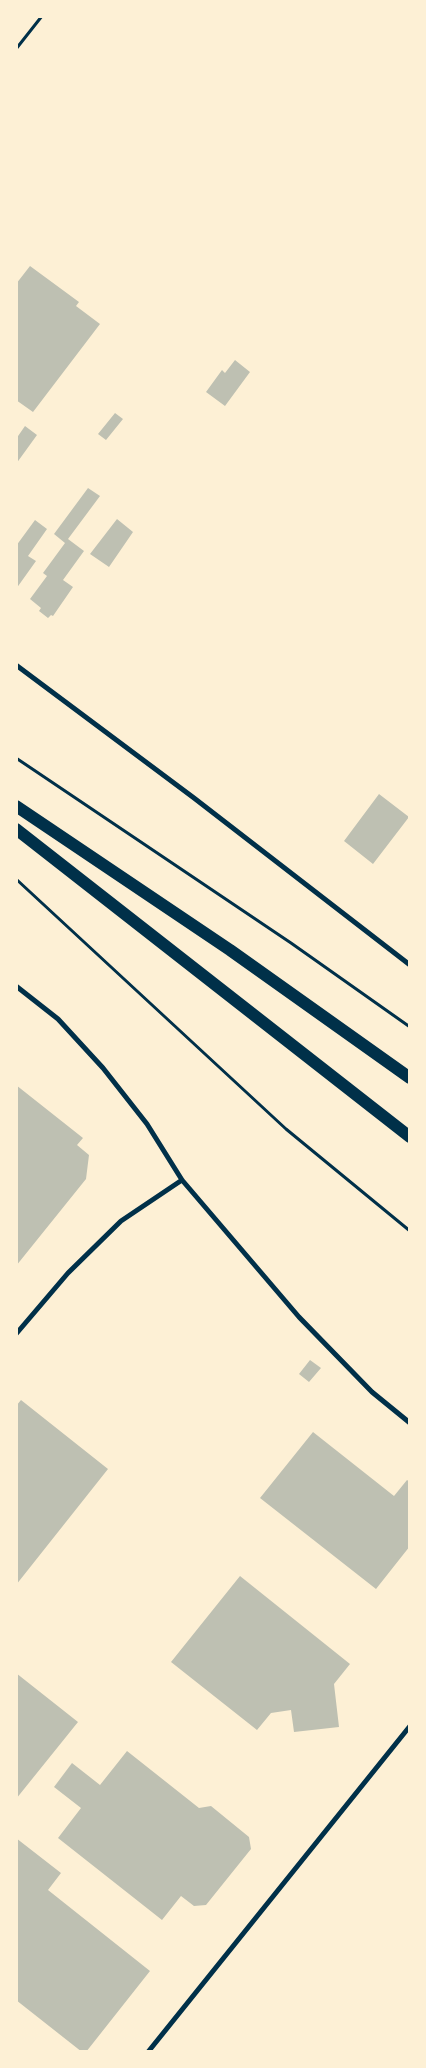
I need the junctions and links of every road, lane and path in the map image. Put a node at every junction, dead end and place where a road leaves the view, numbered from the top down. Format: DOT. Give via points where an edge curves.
graph roads {
  1 [pos="42,16"];
  2 [pos="16,49"];
  3 [pos="16,665"];
  4 [pos="16,758"];
  5 [pos="16,806"];
  6 [pos="16,829"];
  7 [pos="16,879"];
  8 [pos="410,965"];
  9 [pos="16,986"];
  10 [pos="410,1027"];
  11 [pos="410,1078"];
  12 [pos="410,1137"];
  13 [pos="182,1180"];
  14 [pos="410,1231"];
  15 [pos="16,1334"];
  16 [pos="410,1423"];
  17 [pos="410,1726"];
  18 [pos="148,2052"];
  1 -- 2 [label="path"];
  3 -- 8 [label="street"];
  4 -- 10 [label="path"];
  5 -- 11 [label="main road" via="221,944"];
  6 -- 12 [label="main road"];
  7 -- 14 [label="path" via="286,1129"];
  9 -- 13 [label="street" via="58,1019 103,1068 147,1124"];
  13 -- 15 [label="street" via="122,1221 68,1273"];
  13 -- 16 [label="street" via="299,1317 372,1392"];
  17 -- 18 [label="street"];
}
